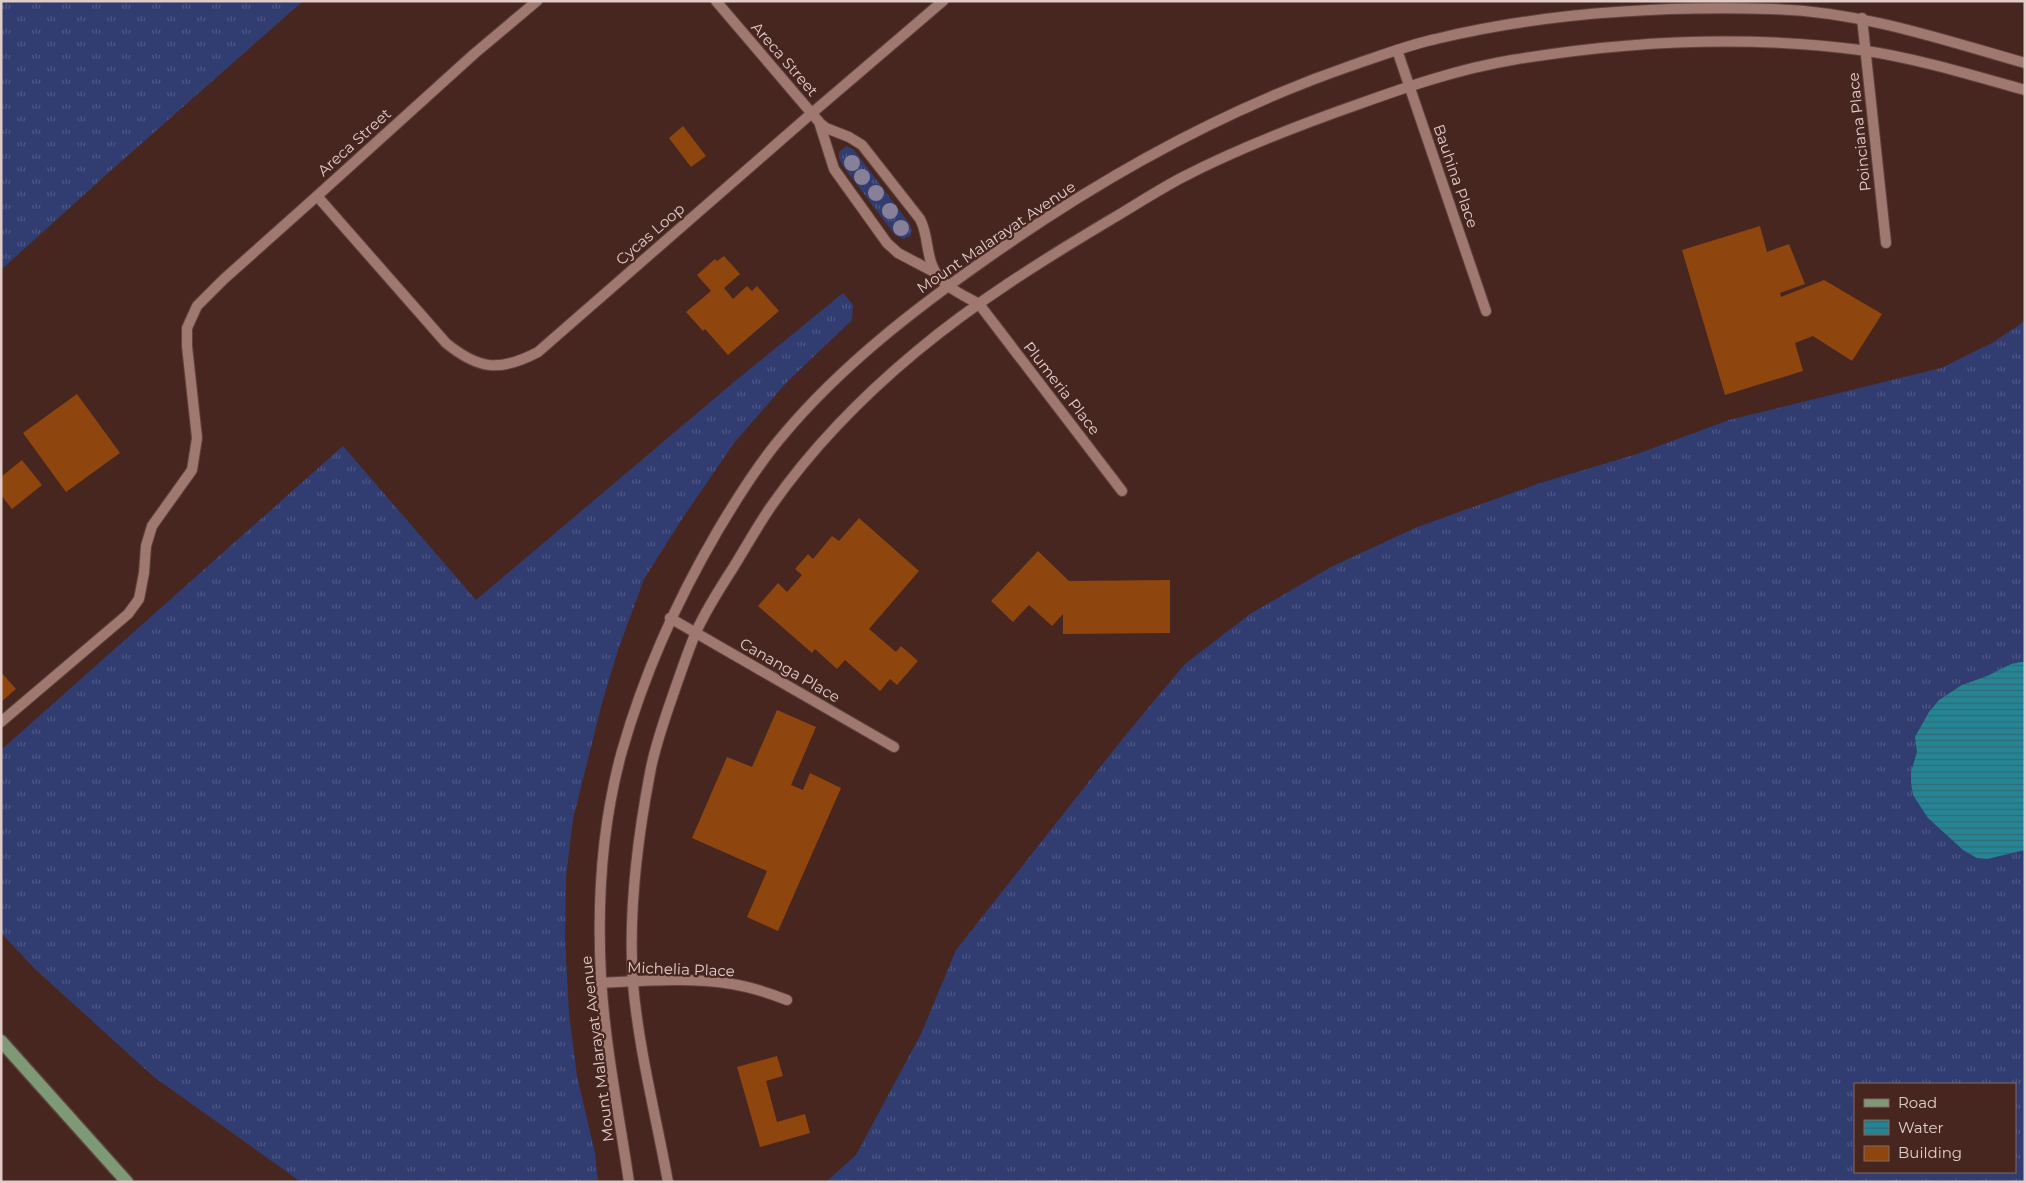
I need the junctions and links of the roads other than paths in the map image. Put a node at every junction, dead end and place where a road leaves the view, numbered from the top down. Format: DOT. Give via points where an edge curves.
graph roads {
  1 [pos="537,1"];
  2 [pos="716,1"];
  3 [pos="943,1"];
  4 [pos="1862,18"];
  5 [pos="1397,50"];
  6 [pos="1865,51"];
  7 [pos="2025,63"];
  8 [pos="1410,86"];
  9 [pos="2025,90"];
  10 [pos="812,113"];
  11 [pos="820,123"];
  12 [pos="317,196"];
  13 [pos="1886,243"];
  14 [pos="936,274"];
  15 [pos="947,286"];
  16 [pos="979,304"];
  17 [pos="1486,311"];
  18 [pos="501,366"];
  19 [pos="1122,491"];
  20 [pos="670,618"];
  21 [pos="696,632"];
  22 [pos="1,722"];
  23 [pos="894,747"];
  24 [pos="633,982"];
  25 [pos="601,983"];
  26 [pos="787,1000"];
  27 [pos="1,1042"];
  28 [pos="127,1182"];
  29 [pos="629,1182"];
  30 [pos="668,1182"];
  1 -- 12 [label="street, Areca Street"];
  2 -- 10 [label="street, Areca Street"];
  3 -- 10 [label="street, Cycas Loop"];
  4 -- 5 [label="street, Mount Malarayat Avenue" via="1772,9 1609,12 1488,29"];
  4 -- 6 [label="street, Poinciana Place"];
  4 -- 7 [label="street, Mount Malarayat Avenue"];
  5 -- 8 [label="street, Bauhina Place"];
  5 -- 15 [label="street, Mount Malarayat Avenue" via="1274,95 1172,143 1029,230"];
  6 -- 8 [label="street" via="1759,42 1632,46 1508,61"];
  6 -- 9 [label="street" via="1930,64"];
  6 -- 13 [label="street, Poinciana Place"];
  8 -- 16 [label="street" via="1263,140 1178,179 1043,260"];
  8 -- 17 [label="street, Bauhina Place"];
  10 -- 11 [label="street"];
  10 -- 18 [label="street, Cycas Loop" via="538,352"];
  11 -- 14 [label="street" via="834,168 888,243 898,253"];
  11 -- 14 [label="street" via="862,145 920,219"];
  12 -- 18 [label="street, Areca Street" via="446,343 463,357"];
  12 -- 22 [label="street" via="197,306 187,328 197,438 192,470 152,526 139,599 128,614"];
  14 -- 15 [label="street"];
  15 -- 16 [label="street"];
  15 -- 20 [label="street, Mount Malarayat Avenue" via="850,367 786,431 740,494"];
  16 -- 19 [label="street, Plumeria Place"];
  16 -- 21 [label="street" via="906,361 854,408 823,442 773,504"];
  20 -- 21 [label="street, Cananga Place"];
  20 -- 25 [label="street, Mount Malarayat Avenue" via="644,682 615,784 599,918"];
  21 -- 23 [label="street, Cananga Place"];
  21 -- 24 [label="street" via="666,712 650,769 634,892"];
  24 -- 25 [label="street, Michelia Place"];
  24 -- 26 [label="street, Michelia Place" via="731,983"];
  24 -- 30 [label="street" via="646,1073"];
  25 -- 29 [label="street, Mount Malarayat Avenue"];
  27 -- 28 [label="main road"];
}
